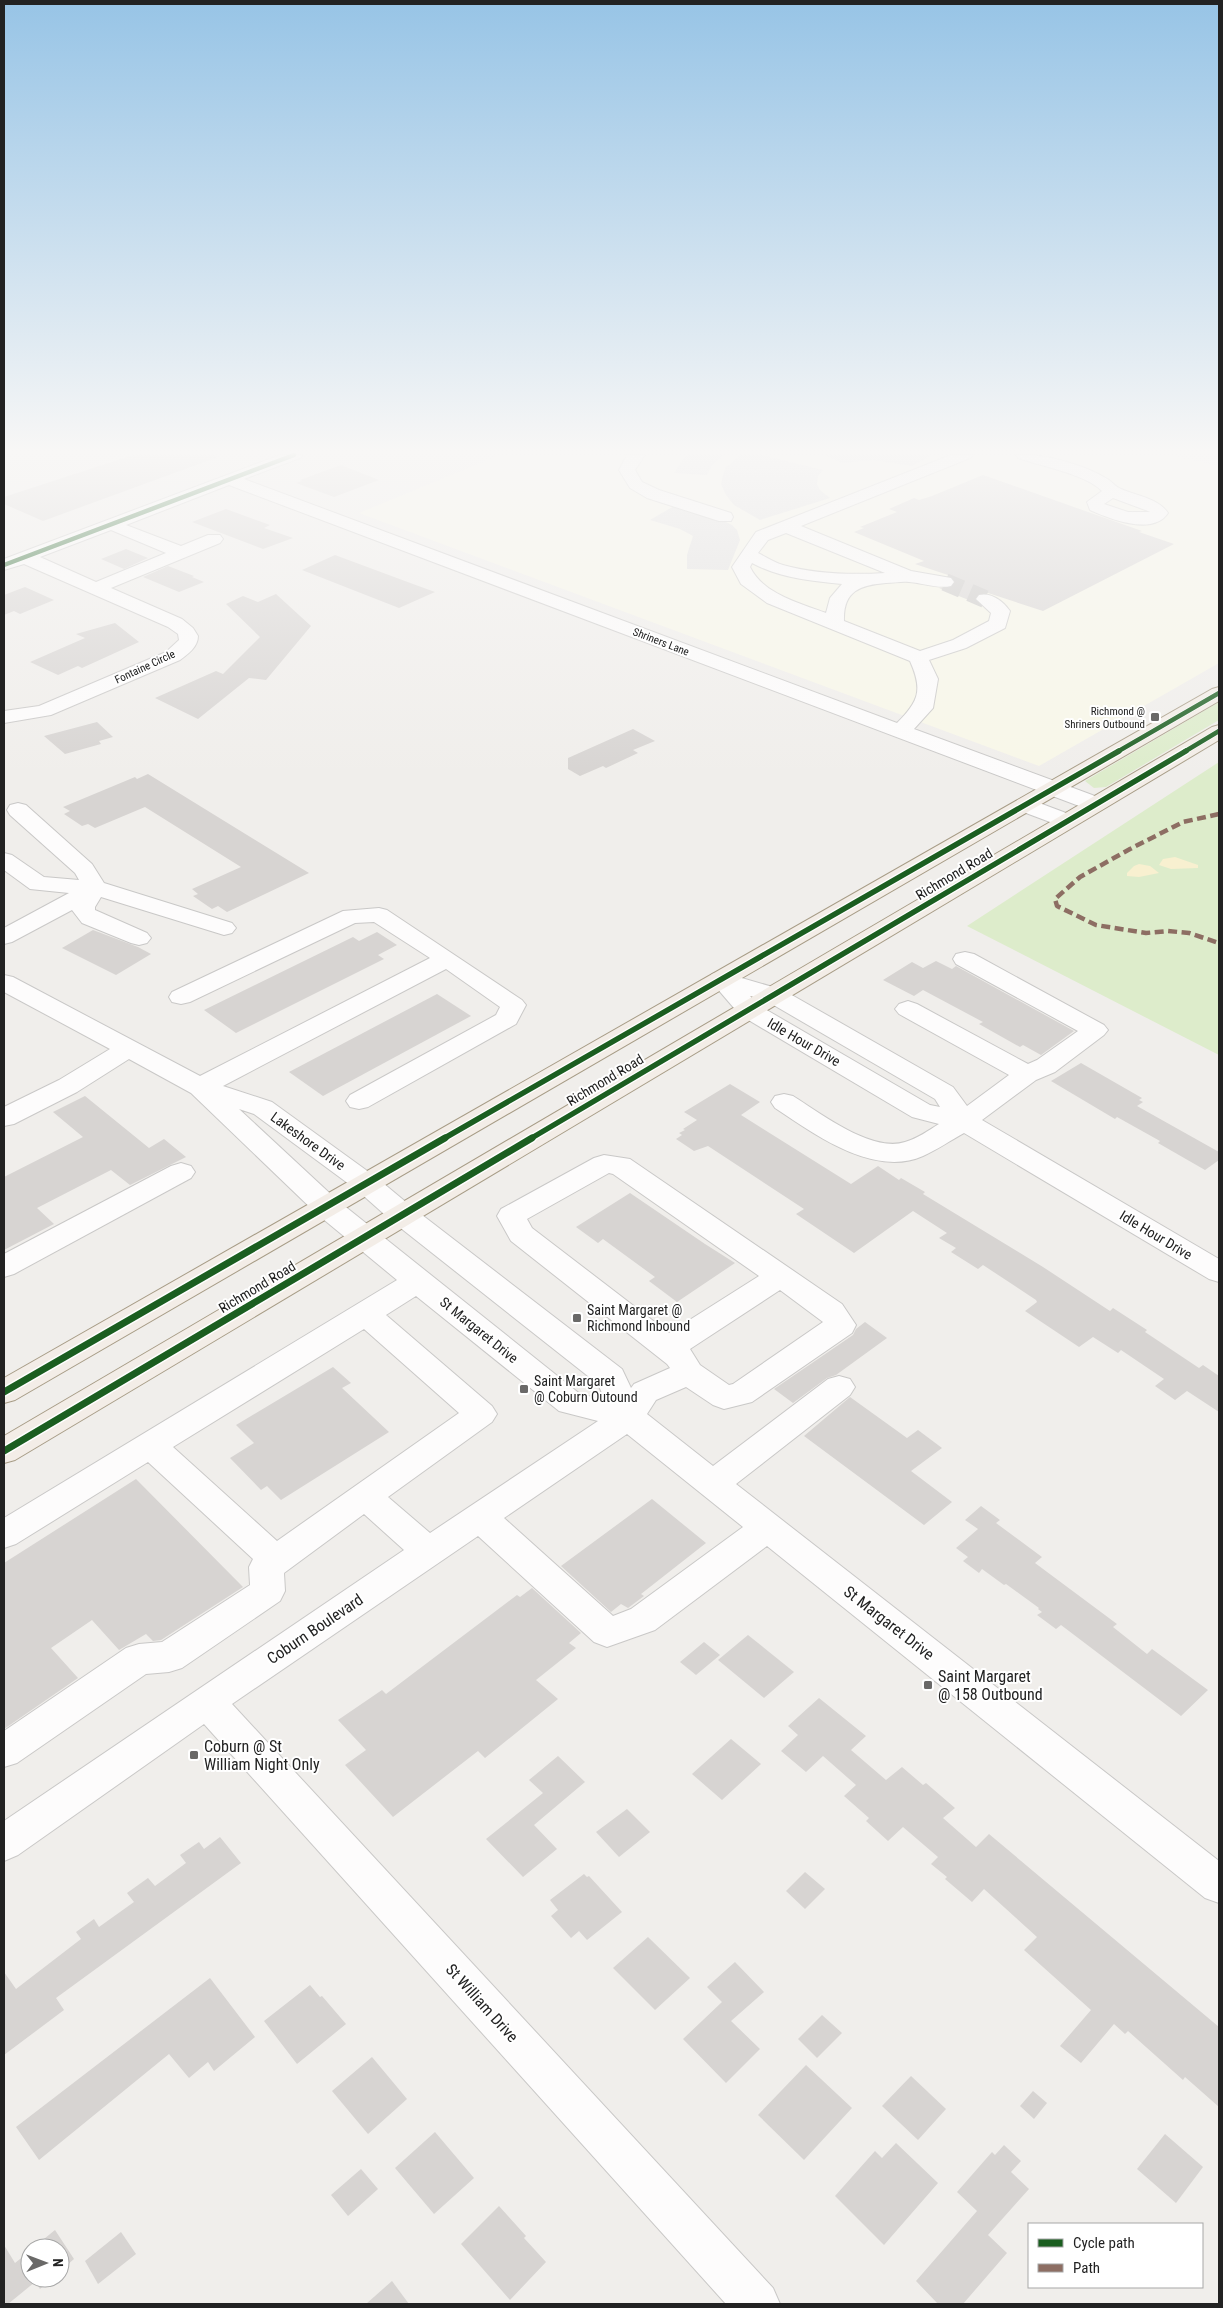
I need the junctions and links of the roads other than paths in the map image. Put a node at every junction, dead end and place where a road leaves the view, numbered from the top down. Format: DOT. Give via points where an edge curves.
graph roads {
  1 [pos="37,563"];
  2 [pos="154,563"];
  3 [pos="451,563"];
  4 [pos="743,563"];
  5 [pos="764,563"];
  6 [pos="875,563"];
  7 [pos="908,576"];
  8 [pos="860,580"];
  9 [pos="945,582"];
  10 [pos="96,588"];
  11 [pos="985,599"];
  12 [pos="835,625"];
  13 [pos="918,657"];
  14 [pos="1219,693"];
  15 [pos="4,717"];
  16 [pos="900,731"];
  17 [pos="1219,731"];
  18 [pos="1054,788"];
  19 [pos="1095,804"];
  20 [pos="1026,805"];
  21 [pos="18,810"];
  22 [pos="1066,822"];
  23 [pos="4,860"];
  24 [pos="96,888"];
  25 [pos="224,928"];
  26 [pos="4,937"];
  27 [pos="139,938"];
  28 [pos="447,959"];
  29 [pos="965,959"];
  30 [pos="721,979"];
  31 [pos="4,982"];
  32 [pos="774,995"];
  33 [pos="180,997"];
  34 [pos="908,1008"];
  35 [pos="749,1010"];
  36 [pos="129,1048"];
  37 [pos="1027,1074"];
  38 [pos="200,1087"];
  39 [pos="359,1101"];
  40 [pos="784,1102"];
  41 [pos="4,1118"];
  42 [pos="964,1121"];
  43 [pos="181,1172"];
  44 [pos="367,1184"];
  45 [pos="327,1207"];
  46 [pos="403,1215"];
  47 [pos="364,1238"];
  48 [pos="4,1267"];
  49 [pos="1219,1272"];
  50 [pos="780,1276"];
  51 [pos="418,1281"];
  52 [pos="366,1313"];
  53 [pos="669,1348"];
  54 [pos="689,1373"];
  55 [pos="839,1387"];
  56 [pos="4,1392"];
  57 [pos="628,1417"];
  58 [pos="150,1445"];
  59 [pos="4,1451"];
  60 [pos="714,1484"];
  61 [pos="365,1496"];
  62 [pos="480,1517"];
  63 [pos="767,1527"];
  64 [pos="4,1534"];
  65 [pos="429,1552"];
  66 [pos="276,1560"];
  67 [pos="207,1702"];
  68 [pos="4,1751"];
  69 [pos="4,1844"];
  70 [pos="1219,1885"];
  71 [pos="757,2304"];
  1 -- 10 [label="street, Fontaine Circle"];
  2 -- 10 [label="street"];
  3 -- 16 [label="street, Shriners Lane"];
  4 -- 12 [label="street" via="741,567 748,580 773,600"];
  5 -- 8 [label="street" via="776,569 813,576"];
  6 -- 7 [label="street"];
  7 -- 8 [label="street"];
  7 -- 9 [label="street"];
  8 -- 12 [label="street" via="840,593 834,608"];
  10 -- 15 [label="street, Fontaine Circle" via="185,628 189,634 186,644 172,656 59,706 36,714"];
  11 -- 13 [label="street" via="1001,611 998,624 939,653"];
  12 -- 13 [label="street"];
  13 -- 16 [label="street" via="928,679 923,708"];
  14 -- 18 [label="main road, Richmond Road"];
  16 -- 18 [label="street, Shriners Lane"];
  17 -- 19 [label="main road, Richmond Road"];
  18 -- 19 [label="street, Shriners Lane"];
  18 -- 20 [label="main road, Richmond Road"];
  19 -- 22 [label="main road, Richmond Road"];
  20 -- 22 [label="street"];
  20 -- 30 [label="main road, Richmond Road"];
  21 -- 24 [label="street" via="84,869"];
  22 -- 32 [label="main road, Richmond Road"];
  23 -- 24 [label="street" via="38,884"];
  24 -- 25 [label="street"];
  24 -- 26 [label="street"];
  24 -- 27 [label="street" via="83,907 84,912 90,918"];
  28 -- 33 [label="street" via="379,915 351,916"];
  28 -- 38 [label="street"];
  28 -- 39 [label="street" via="513,1005 507,1019"];
  29 -- 37 [label="street" via="1095,1030 1046,1066"];
  30 -- 32 [label="street, Idle Hour Drive"];
  30 -- 35 [label="street, Idle Hour Drive"];
  30 -- 44 [label="main road, Richmond Road"];
  31 -- 36 [label="street, Lakeshore Drive"];
  32 -- 35 [label="main road, Richmond Road"];
  32 -- 42 [label="street, Idle Hour Drive" via="944,1093"];
  34 -- 37 [label="street"];
  35 -- 42 [label="street, Idle Hour Drive" via="921,1111"];
  35 -- 46 [label="main road, Richmond Road"];
  36 -- 38 [label="street, Lakeshore Drive"];
  36 -- 41 [label="street" via="68,1086"];
  37 -- 42 [label="street"];
  38 -- 44 [label="street, Lakeshore Drive" via="263,1108"];
  38 -- 45 [label="street, Lakeshore Drive"];
  40 -- 42 [label="street" via="838,1137 888,1154 913,1150"];
  42 -- 49 [label="street, Idle Hour Drive"];
  43 -- 48 [label="street"];
  44 -- 45 [label="main road, Richmond Road"];
  44 -- 46 [label="street, Lakeshore Drive"];
  45 -- 47 [label="street, Lakeshore Drive"];
  45 -- 56 [label="main road, Richmond Road"];
  46 -- 47 [label="main road, Richmond Road"];
  46 -- 57 [label="street, St Margaret Drive" via="611,1377"];
  47 -- 51 [label="street, St Margaret Drive"];
  47 -- 59 [label="main road, Richmond Road"];
  50 -- 53 [label="street"];
  50 -- 53 [label="street" via="620,1165 604,1164 511,1216 521,1234"];
  50 -- 54 [label="street" via="831,1311 840,1325 741,1394 724,1397"];
  51 -- 52 [label="street"];
  51 -- 57 [label="street, St Margaret Drive" via="570,1403"];
  52 -- 58 [label="street"];
  52 -- 61 [label="street" via="481,1414"];
  53 -- 54 [label="street"];
  54 -- 57 [label="street" via="645,1392"];
  55 -- 60 [label="street"];
  57 -- 60 [label="street, St Margaret Drive"];
  57 -- 62 [label="street, Coburn Boulevard"];
  58 -- 64 [label="street"];
  58 -- 66 [label="street"];
  60 -- 63 [label="street, St Margaret Drive"];
  61 -- 65 [label="street"];
  61 -- 66 [label="street"];
  62 -- 63 [label="street" via="606,1632 643,1620"];
  62 -- 65 [label="street, Coburn Boulevard"];
  63 -- 70 [label="street, St Margaret Drive"];
  65 -- 67 [label="street, Coburn Boulevard"];
  66 -- 68 [label="street" via="266,1567 268,1591 169,1657 139,1659"];
  67 -- 69 [label="street, Coburn Boulevard"];
  67 -- 71 [label="street, St William Drive"];
}
